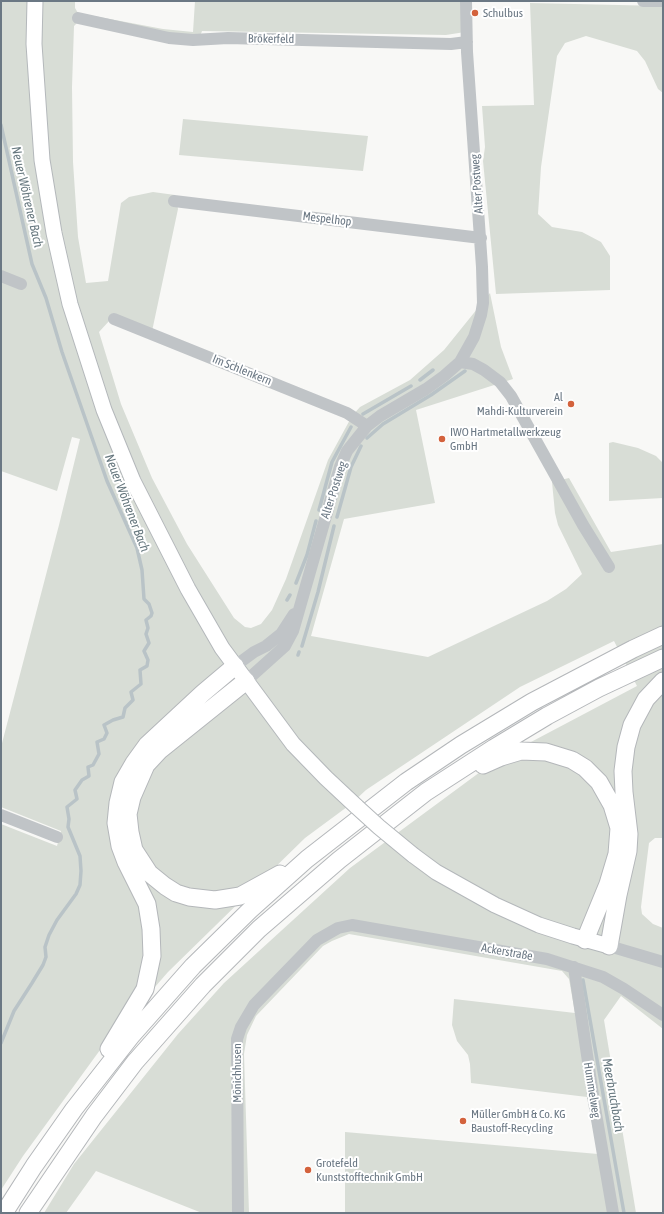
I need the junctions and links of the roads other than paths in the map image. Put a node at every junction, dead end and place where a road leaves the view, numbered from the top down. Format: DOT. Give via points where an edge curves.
graph roads {
  1 [pos="35,1"];
  2 [pos="466,1"];
  3 [pos="643,1"];
  4 [pos="663,1"];
  5 [pos="78,18"];
  6 [pos="467,42"];
  7 [pos="174,201"];
  8 [pos="481,238"];
  9 [pos="1,276"];
  10 [pos="21,284"];
  11 [pos="114,319"];
  12 [pos="460,362"];
  13 [pos="367,426"];
  14 [pos="609,567"];
  15 [pos="302,601"];
  16 [pos="663,635"];
  17 [pos="663,658"];
  18 [pos="235,666"];
  19 [pos="246,681"];
  20 [pos="663,681"];
  21 [pos="442,782"];
  22 [pos="1,815"];
  23 [pos="57,837"];
  24 [pos="307,859"];
  25 [pos="338,928"];
  26 [pos="585,940"];
  27 [pos="608,946"];
  28 [pos="663,962"];
  29 [pos="574,967"];
  30 [pos="663,1015"];
  31 [pos="74,1109"];
  32 [pos="4,1213"];
  33 [pos="28,1213"];
  34 [pos="238,1213"];
  35 [pos="613,1213"];
  1 -- 18 [label="main road" via="34,44 42,160 54,233 70,304 104,410 133,482 192,596"];
  2 -- 6 [label="street, Alter Postweg"];
  3 -- 4 [label="street"];
  5 -- 6 [label="street, Brökerfeld" via="168,38 193,40 228,38 451,44"];
  6 -- 8 [label="street, Alter Postweg"];
  7 -- 8 [label="street, Mespelhop"];
  8 -- 12 [label="street, Alter Postweg" via="481,315 474,337"];
  9 -- 10 [label="street"];
  11 -- 13 [label="street, Im Schlenkern" via="347,413"];
  12 -- 13 [label="street, Alter Postweg" via="426,389 394,406"];
  12 -- 14 [label="street" via="473,364 484,370 500,382 511,396"];
  13 -- 15 [label="street, Alter Postweg" via="347,451 340,467"];
  15 -- 18 [label="street, Alter Postweg" via="280,634"];
  15 -- 19 [label="street, Alter Postweg" via="293,631 285,646"];
  16 -- 24 [label="highway" via="532,702 461,745 406,782"];
  17 -- 21 [label="highway" via="547,716"];
  18 -- 19 [label="main road"];
  18 -- 31 [label="highway" via="147,745 124,782 116,823 126,862 147,904 152,956 145,989"];
  19 -- 24 [label="highway" via="160,750 146,765 132,797 128,814 134,850 149,873 176,893 215,900 240,896"];
  19 -- 26 [label="main road, bridge" via="293,744 326,778 413,855 436,872 495,905 539,925"];
  20 -- 27 [label="highway" via="646,698 632,725 626,747 623,771 629,834 628,851"];
  21 -- 26 [label="highway" via="521,751 546,752 572,760 585,768 599,782 612,805 619,828 617,854 608,884"];
  21 -- 33 [label="highway" via="346,854 259,929 203,985 135,1062 94,1116"];
  22 -- 23 [label="street"];
  24 -- 31 [label="highway" via="193,966 132,1035"];
  25 -- 29 [label="street, Ackerstraße" via="352,925 547,959"];
  25 -- 34 [label="street, Mönichhusen" via="317,940 254,1005 241,1027 237,1039"];
  26 -- 27 [label="main road"];
  27 -- 28 [label="street"];
  29 -- 30 [label="street, Ackerstraße" via="603,977"];
  29 -- 35 [label="street, Hummelweg"];
  31 -- 32 [label="highway"];
}
